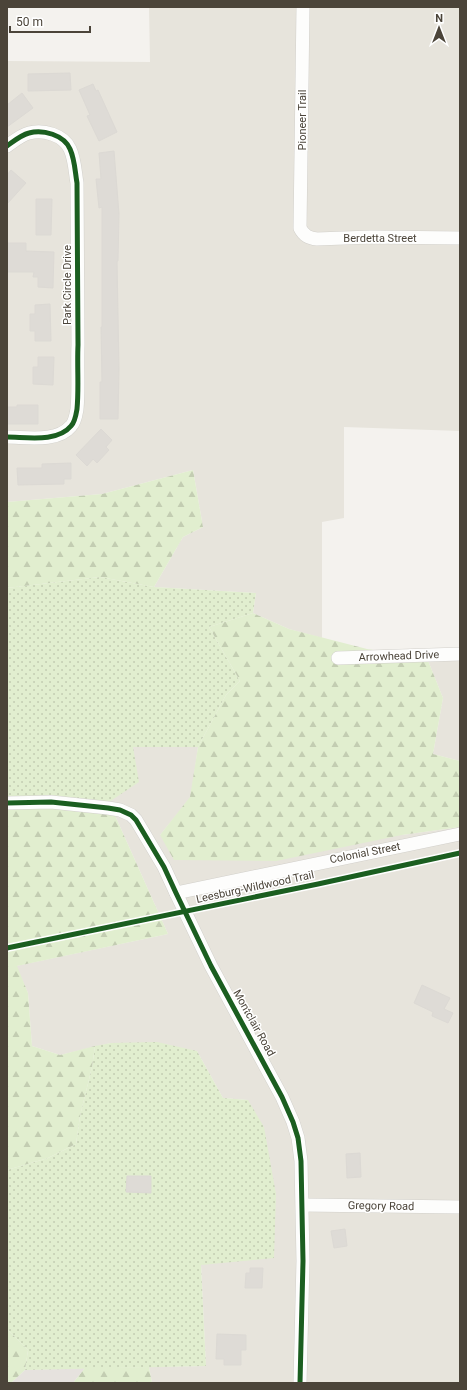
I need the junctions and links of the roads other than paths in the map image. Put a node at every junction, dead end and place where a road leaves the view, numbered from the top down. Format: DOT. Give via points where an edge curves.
graph roads {
  1 [pos="303,7"];
  2 [pos="7,146"];
  3 [pos="303,233"];
  4 [pos="460,238"];
  5 [pos="7,437"];
  6 [pos="460,654"];
  7 [pos="338,658"];
  8 [pos="7,803"];
  9 [pos="460,834"];
  10 [pos="176,893"];
  11 [pos="303,1205"];
  12 [pos="460,1207"];
  13 [pos="300,1383"];
  1 -- 3 [label="street, Pioneer Trail" via="300,228"];
  2 -- 5 [label="street, Park Circle Drive" via="21,136 38,132 59,137 70,150 77,184 78,330 77,408 71,426 55,436 44,438"];
  3 -- 4 [label="street, Berdetta Street" via="309,238 317,239"];
  6 -- 7 [label="street, Arrowhead Drive"];
  8 -- 10 [label="street, Montclair Road" via="68,803 114,809 131,815 164,867"];
  9 -- 10 [label="street, Colonial Street"];
  10 -- 11 [label="street, Montclair Road" via="211,966 293,1122 301,1161"];
  11 -- 12 [label="street, Gregory Road"];
  11 -- 13 [label="street, Montclair Road"];
}
